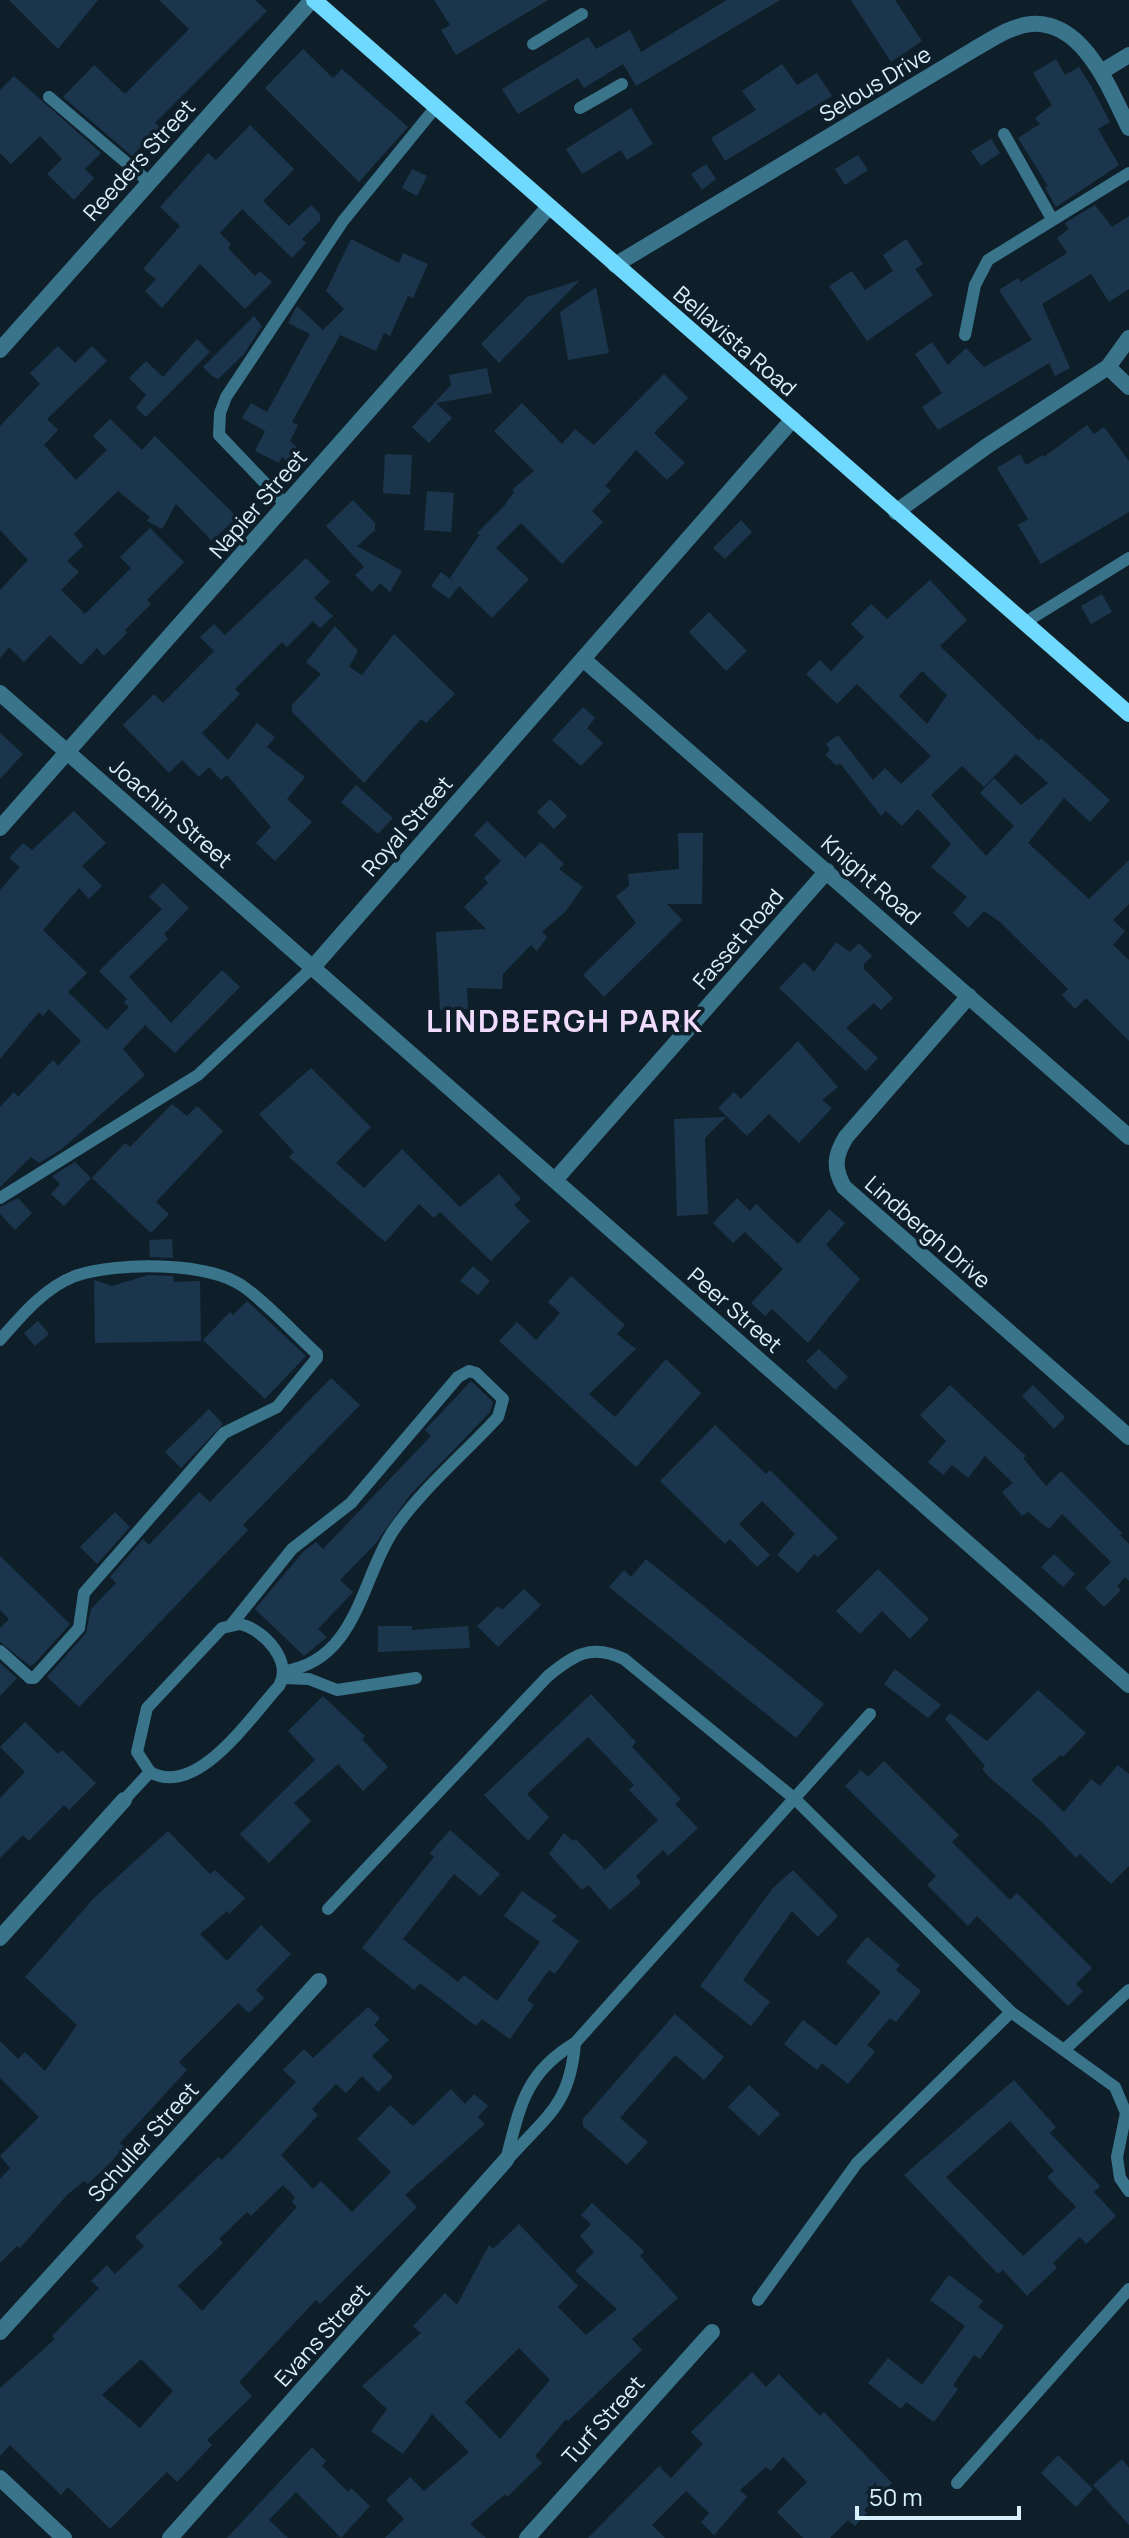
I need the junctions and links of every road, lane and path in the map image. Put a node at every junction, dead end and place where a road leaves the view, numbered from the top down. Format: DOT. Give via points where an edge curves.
graph roads {
  1 [pos="313,0"];
  2 [pos="582,14"];
  3 [pos="533,44"];
  4 [pos="1129,55"];
  5 [pos="1101,72"];
  6 [pos="622,84"];
  7 [pos="49,97"];
  8 [pos="435,108"];
  9 [pos="580,108"];
  10 [pos="1129,128"];
  11 [pos="1004,134"];
  12 [pos="1129,173"];
  13 [pos="149,182"];
  14 [pos="548,208"];
  15 [pos="1052,219"];
  16 [pos="615,265"];
  17 [pos="965,335"];
  18 [pos="1129,338"];
  19 [pos="0,350"];
  20 [pos="1108,367"];
  21 [pos="1129,387"];
  22 [pos="793,419"];
  23 [pos="286,505"];
  24 [pos="896,512"];
  25 [pos="1129,558"];
  26 [pos="1024,623"];
  27 [pos="583,659"];
  28 [pos="0,693"];
  29 [pos="1129,714"];
  30 [pos="67,752"];
  31 [pos="0,828"];
  32 [pos="827,871"];
  33 [pos="314,966"];
  34 [pos="969,996"];
  35 [pos="1129,1137"];
  36 [pos="555,1180"];
  37 [pos="0,1198"];
  38 [pos="0,1340"];
  39 [pos="1129,1437"];
  40 [pos="231,1625"];
  41 [pos="0,1651"];
  42 [pos="284,1675"];
  43 [pos="416,1678"];
  44 [pos="1129,1685"];
  45 [pos="870,1714"];
  46 [pos="150,1772"];
  47 [pos="795,1799"];
  48 [pos="124,1800"];
  49 [pos="328,1909"];
  50 [pos="0,1938"];
  51 [pos="319,1981"];
  52 [pos="1129,1990"];
  53 [pos="1011,2012"];
  54 [pos="575,2043"];
  55 [pos="1064,2050"];
  56 [pos="1126,2101"];
  57 [pos="506,2160"];
  58 [pos="1129,2191"];
  59 [pos="1129,2289"];
  60 [pos="758,2300"];
  61 [pos="0,2332"];
  62 [pos="712,2332"];
  63 [pos="0,2478"];
  64 [pos="957,2483"];
  65 [pos="64,2538"];
  66 [pos="170,2538"];
  67 [pos="527,2538"];
  1 -- 8 [label="street, Bellavista Road"];
  1 -- 13 [label="street, Reeders Street"];
  2 -- 3 [label="lane"];
  4 -- 5 [label="street"];
  5 -- 10 [label="street, Selous Drive"];
  5 -- 16 [label="street, Selous Drive" via="1062,31 1030,24 1008,30"];
  6 -- 9 [label="lane"];
  7 -- 13 [label="lane"];
  8 -- 14 [label="street, Bellavista Road"];
  8 -- 23 [label="lane" via="343,221 226,397 219,435"];
  11 -- 15 [label="lane"];
  12 -- 15 [label="lane"];
  13 -- 19 [label="street, Reeders Street"];
  14 -- 16 [label="street, Bellavista Road"];
  14 -- 23 [label="street, Napier Street"];
  15 -- 17 [label="lane" via="988,260 975,285"];
  16 -- 22 [label="street, Bellavista Road"];
  18 -- 20 [label="street"];
  20 -- 21 [label="street"];
  20 -- 24 [label="street"];
  22 -- 24 [label="street, Bellavista Road"];
  22 -- 27 [label="street, Royal Street"];
  23 -- 30 [label="street, Napier Street"];
  24 -- 26 [label="street, Bellavista Road"];
  25 -- 26 [label="lane"];
  26 -- 29 [label="street, Bellavista Road"];
  27 -- 32 [label="street, Knight Road"];
  27 -- 33 [label="street, Royal Street"];
  28 -- 30 [label="street, Joachim Street"];
  30 -- 31 [label="street, Napier Street"];
  30 -- 33 [label="street, Joachim Street"];
  32 -- 34 [label="street, Knight Road"];
  32 -- 36 [label="street, Fasset Road"];
  33 -- 36 [label="street, Peer Street"];
  33 -- 37 [label="lane, Royal Street" via="198,1075"];
  34 -- 35 [label="street, Knight Road"];
  34 -- 39 [label="street, Lindbergh Drive" via="846,1137 837,1151 837,1175 844,1187"];
  36 -- 44 [label="street, Peer Street"];
  38 -- 41 [label="lane" via="35,1303 76,1276 165,1266 205,1270 244,1287 317,1354 277,1407 224,1433 84,1593 79,1628 34,1678"];
  40 -- 42 [label="lane" via="254,1630 282,1659"];
  40 -- 42 [label="lane" via="292,1549 351,1503 458,1377 476,1373 503,1399 498,1417 395,1529 361,1607 340,1636 313,1662"];
  40 -- 46 [label="lane" via="215,1635 147,1708 137,1752"];
  42 -- 43 [label="lane" via="337,1690"];
  42 -- 46 [label="lane" via="205,1766 174,1778"];
  45 -- 47 [label="lane"];
  46 -- 48 [label="lane"];
  47 -- 49 [label="lane" via="624,1659 585,1650 548,1676"];
  47 -- 53 [label="lane"];
  47 -- 54 [label="lane"];
  48 -- 50 [label="street"];
  51 -- 61 [label="street, Schuller Street"];
  52 -- 55 [label="lane"];
  53 -- 55 [label="lane"];
  53 -- 60 [label="lane" via="857,2163"];
  54 -- 57 [label="lane" via="567,2091"];
  54 -- 57 [label="lane" via="543,2065 527,2091"];
  55 -- 56 [label="lane"];
  56 -- 58 [label="lane" via="1117,2157 1120,2178"];
  57 -- 66 [label="street, Evans Street"];
  59 -- 64 [label="lane"];
  62 -- 67 [label="street, Turf Street"];
  63 -- 65 [label="street"];
}
